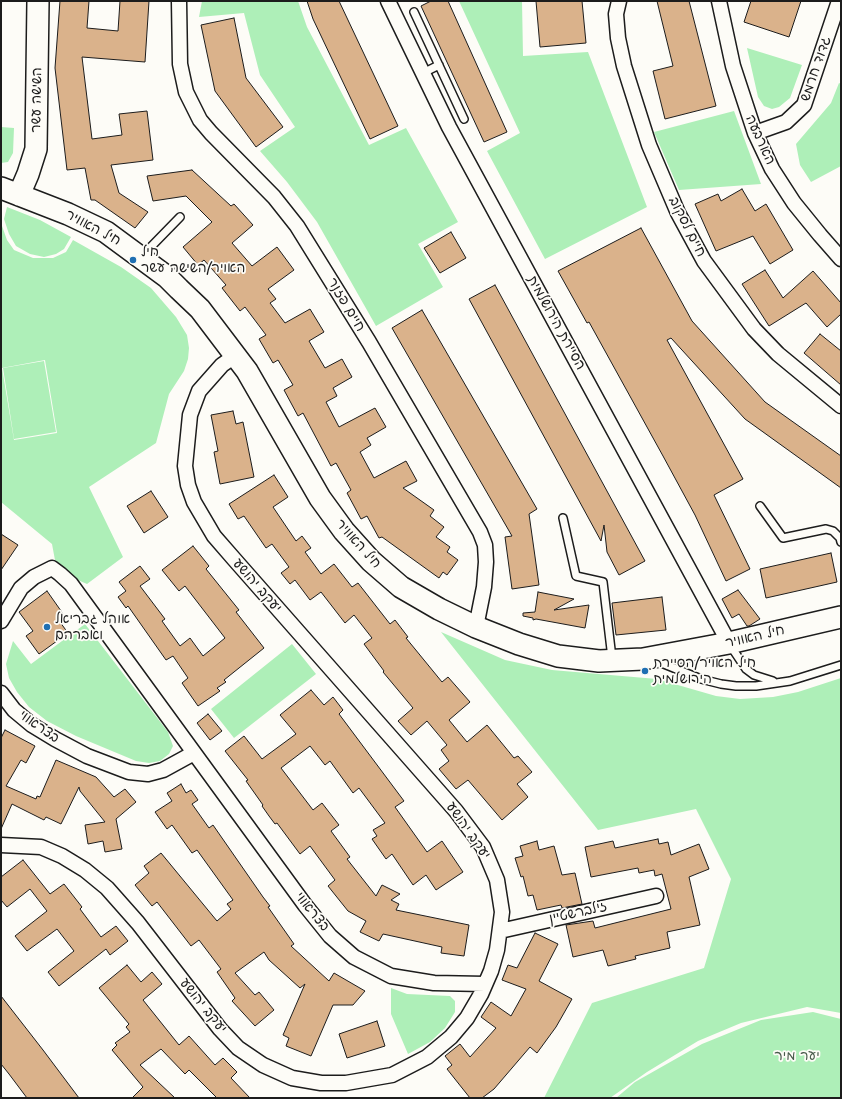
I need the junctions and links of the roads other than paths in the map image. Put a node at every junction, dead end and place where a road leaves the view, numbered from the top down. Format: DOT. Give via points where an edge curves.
graph roads {
  1 [pos="38,1"];
  2 [pos="179,1"];
  3 [pos="388,1"];
  4 [pos="619,1"];
  5 [pos="719,1"];
  6 [pos="838,1"];
  7 [pos="414,12"];
  8 [pos="439,65"];
  9 [pos="422,73"];
  10 [pos="464,119"];
  11 [pos="755,133"];
  12 [pos="10,192"];
  13 [pos="180,217"];
  14 [pos="840,256"];
  15 [pos="141,257"];
  16 [pos="236,356"];
  17 [pos="841,406"];
  18 [pos="760,506"];
  19 [pos="563,518"];
  20 [pos="841,542"];
  21 [pos="841,617"];
  22 [pos="1,621"];
  23 [pos="476,627"];
  24 [pos="729,643"];
  25 [pos="647,658"];
  26 [pos="612,661"];
  27 [pos="841,665"];
  28 [pos="779,682"];
  29 [pos="1,693"];
  30 [pos="194,753"];
  31 [pos="1,845"];
  32 [pos="656,896"];
  33 [pos="500,931"];
  34 [pos="485,984"];
  1 -- 12 [label="street, השישה עשר" via="36,149 28,174"];
  2 -- 23 [label="street, חיים פזנר" via="180,64 186,92 200,120 274,197 297,226 480,532 485,545 486,562"];
  3 -- 9 [label="street, הסיירת הירושלמית"];
  4 -- 17 [label="street, חיים לסקוב" via="616,14 624,66 650,145 678,213 704,261 754,329 778,354"];
  5 -- 11 [label="street, הארבעה" via="733,66"];
  6 -- 11 [label="street, גדוד חרמש" via="804,105 786,122"];
  7 -- 8 [label="lane"];
  8 -- 9 [label="lane"];
  8 -- 10 [label="lane"];
  9 -- 24 [label="street, הסיירת הירושלמית"];
  11 -- 14 [label="street, הארבעה" via="772,169 794,203"];
  12 -- 15 [label="street, חיל האוויר" via="106,232"];
  13 -- 15 [label="lane"];
  15 -- 16 [label="street, חיל האוויר" via="167,277 200,309"];
  16 -- 23 [label="street, חיל האוויר" via="320,498 371,562 401,587"];
  16 -- 33 [label="street, יעקב יהושע" via="222,365 199,391 190,415 185,466 194,502 214,536 456,811 483,848 497,880 502,912"];
  18 -- 20 [label="lane" via="783,538 826,529 833,532"];
  19 -- 26 [label="lane" via="576,576 603,582"];
  21 -- 24 [label="street, חיל האוויר"];
  22 -- 30 [label="street, בצראווי" via="21,588 34,577 52,568 71,584"];
  23 -- 26 [label="street, חיל האוויר" via="558,656"];
  24 -- 25 [label="street, חיל האוויר"];
  24 -- 28 [label="lane" via="740,661 754,675"];
  25 -- 26 [label="street, חיל האוויר"];
  25 -- 28 [label="lane" via="721,684 756,686"];
  27 -- 28 [label="lane"];
  29 -- 30 [label="street, בצראווי" via="14,710 32,725 87,756 129,772 148,774 163,770"];
  30 -- 34 [label="street, בצראווי" via="305,905 330,936 354,957 376,970 405,980"];
  31 -- 34 [label="street, יעקב יהושע" via="41,847 85,870 107,888 138,923 220,1029 238,1048 263,1065 292,1078 321,1083 346,1083 392,1075 414,1065 452,1037 467,1018"];
  32 -- 33 [label="street, זילברשטיין"];
  33 -- 34 [label="street, יעקב יהושע" via="497,950"];
}
